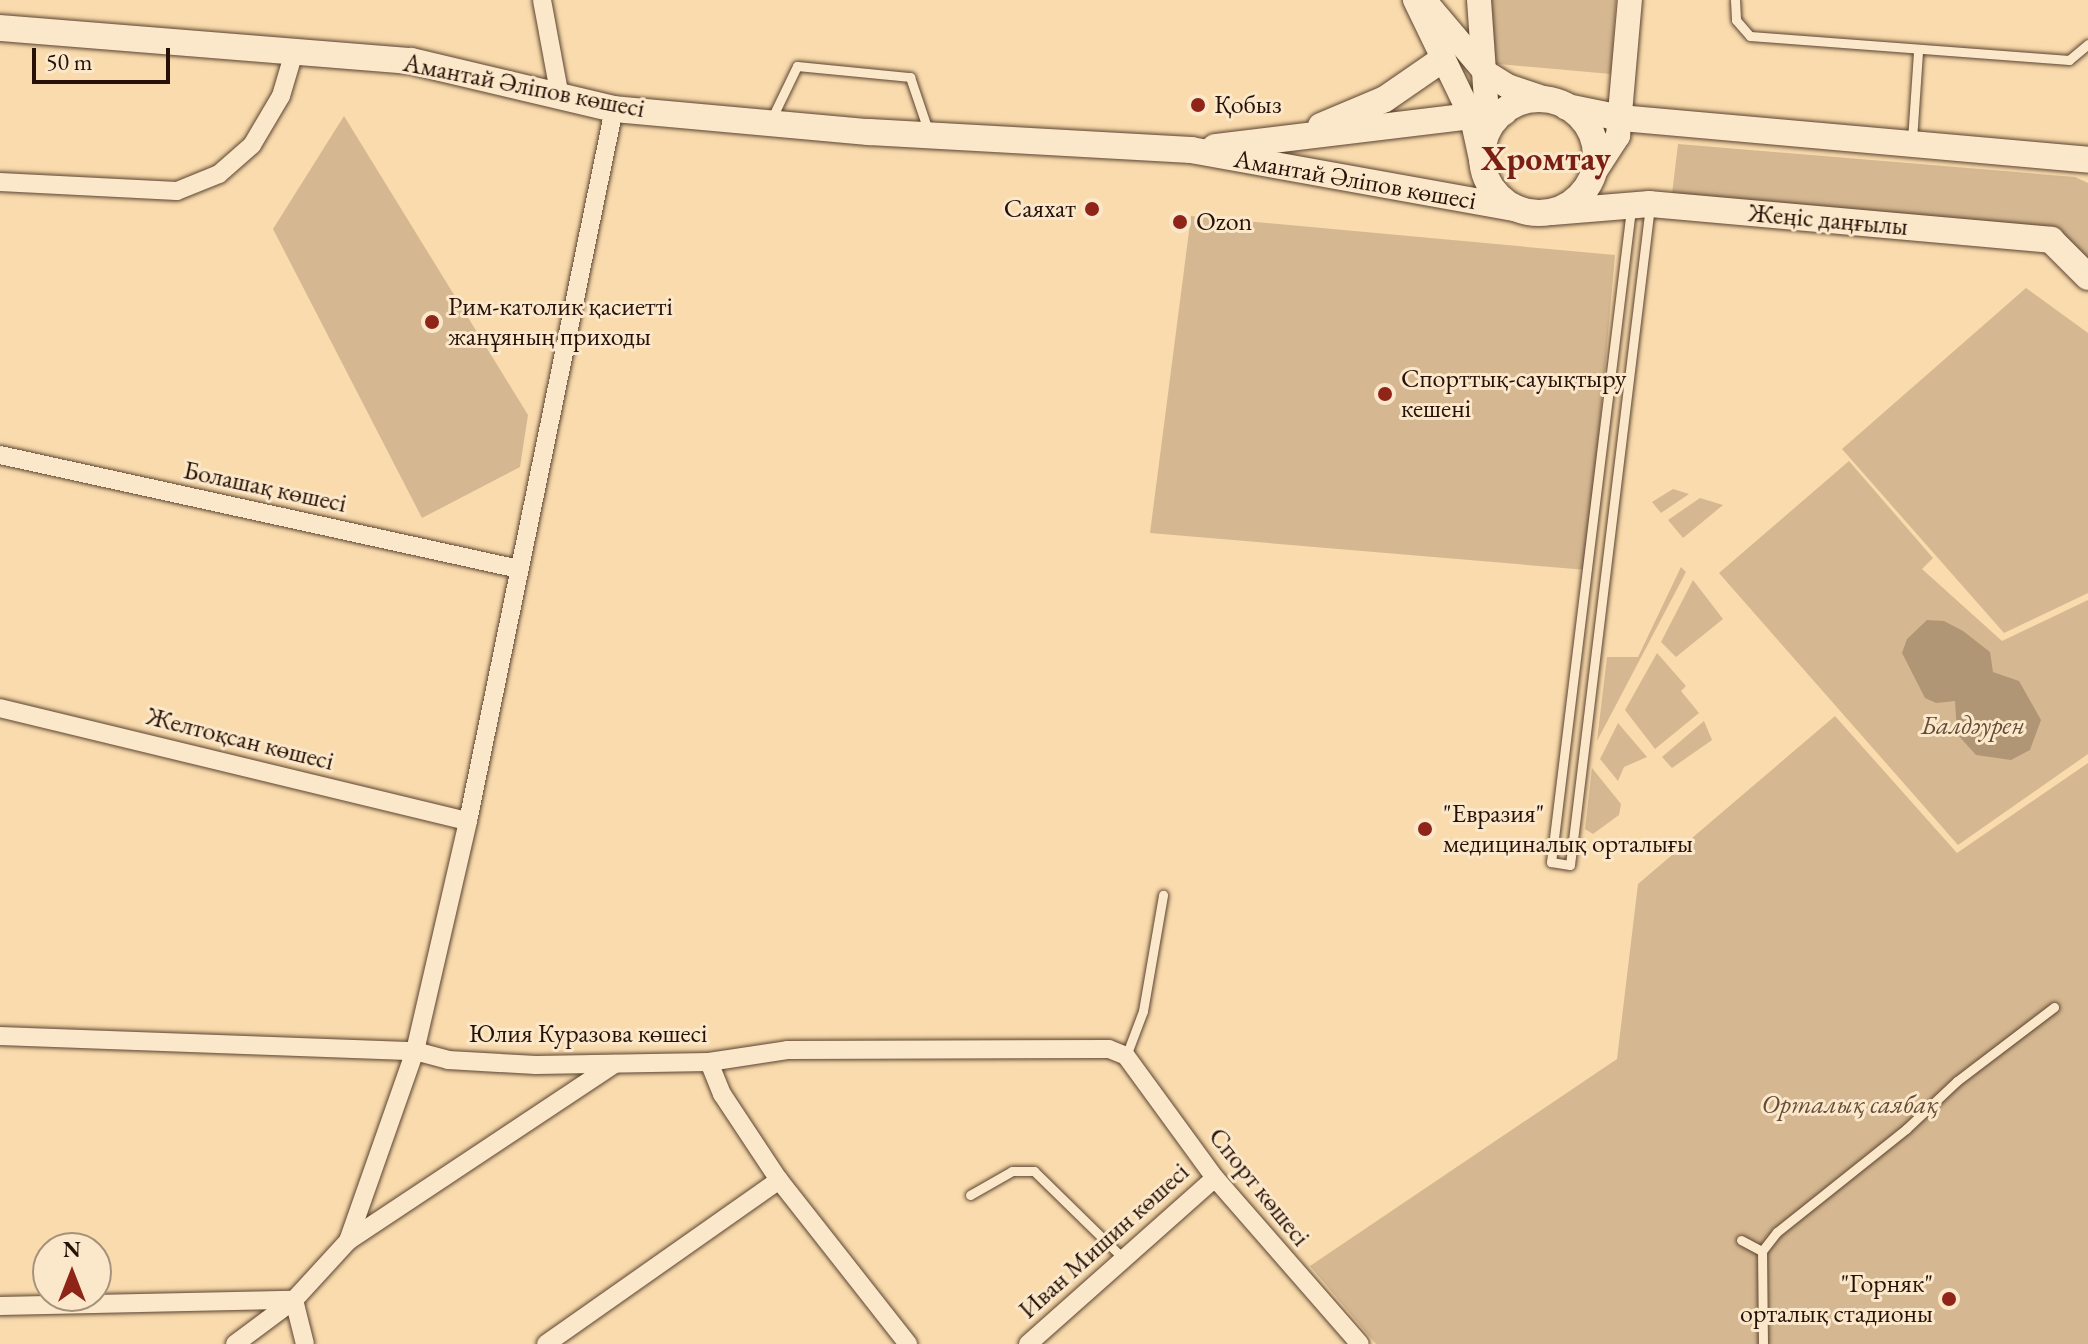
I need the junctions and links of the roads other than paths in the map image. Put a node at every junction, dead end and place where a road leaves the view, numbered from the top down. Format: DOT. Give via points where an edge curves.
graph roads {
  1 [pos="542,0"];
  2 [pos="1630,0"];
  3 [pos="1735,0"];
  4 [pos="1479,2"];
  5 [pos="1425,4"];
  6 [pos="0,28"];
  7 [pos="2088,44"];
  8 [pos="294,52"];
  9 [pos="1918,52"];
  10 [pos="1443,59"];
  11 [pos="1485,72"];
  12 [pos="560,97"];
  13 [pos="1560,104"];
  14 [pos="614,109"];
  15 [pos="1488,115"];
  16 [pos="1621,118"];
  17 [pos="770,123"];
  18 [pos="930,134"];
  19 [pos="1297,137"];
  20 [pos="1912,144"];
  21 [pos="1191,150"];
  22 [pos="2088,160"];
  23 [pos="1592,176"];
  24 [pos="0,182"];
  25 [pos="1640,205"];
  26 [pos="1518,209"];
  27 [pos="1552,212"];
  28 [pos="2088,277"];
  29 [pos="0,455"];
  30 [pos="519,569"];
  31 [pos="0,708"];
  32 [pos="468,821"];
  33 [pos="1163,895"];
  34 [pos="2054,1007"];
  35 [pos="0,1036"];
  36 [pos="415,1051"];
  37 [pos="1126,1056"];
  38 [pos="709,1062"];
  39 [pos="614,1064"];
  40 [pos="1215,1178"];
  41 [pos="779,1180"];
  42 [pos="970,1195"];
  43 [pos="1741,1240"];
  44 [pos="348,1241"];
  45 [pos="1762,1251"];
  46 [pos="1124,1259"];
  47 [pos="294,1300"];
  48 [pos="0,1306"];
  49 [pos="1353,1341"];
  50 [pos="235,1344"];
  51 [pos="305,1344"];
  52 [pos="546,1344"];
  53 [pos="908,1344"];
  54 [pos="1028,1344"];
  55 [pos="1763,1344"];
  1 -- 12 [label="street"];
  2 -- 16 [label="street"];
  3 -- 9 [label="lane" via="1736,20 1750,36"];
  4 -- 5 [label="street"];
  4 -- 11 [label="street"];
  5 -- 10 [label="street"];
  5 -- 11 [label="street"];
  6 -- 8 [label="main road, Амантай Әліпов көшесі"];
  7 -- 9 [label="lane" via="2069,60"];
  8 -- 12 [label="main road, Амантай Әліпов көшесі" via="449,68"];
  8 -- 24 [label="street" via="281,96 252,145 219,174 177,191"];
  9 -- 20 [label="lane"];
  10 -- 15 [label="street"];
  10 -- 19 [label="main road" via="1385,99"];
  11 -- 13 [label="street" via="1507,86"];
  11 -- 15 [label="street"];
  12 -- 14 [label="main road, Амантай Әліпов көшесі"];
  13 -- 15 [label="main road" via="1527,101"];
  13 -- 16 [label="main road"];
  13 -- 23 [label="main road" via="1590,131 1595,145"];
  14 -- 17 [label="main road, Амантай Әліпов көшесі"];
  14 -- 30 [label="street"];
  15 -- 19 [label="main road, Амантай Әліпов көшесі"];
  15 -- 26 [label="main road" via="1482,164 1493,190"];
  16 -- 20 [label="main road"];
  16 -- 23 [label="street" via="1612,150"];
  17 -- 18 [label="main road, Амантай Әліпов көшесі"];
  17 -- 18 [label="lane" via="797,66 910,77"];
  18 -- 21 [label="main road, Амантай Әліпов көшесі"];
  19 -- 21 [label="main road, Амантай Әліпов көшесі"];
  20 -- 22 [label="main road"];
  21 -- 26 [label="main road, Амантай Әліпов көшесі"];
  23 -- 27 [label="main road" via="1583,192"];
  25 -- 25 [label="lane" via="1551,862 1570,865"];
  25 -- 27 [label="main road, Жеңіс даңғылы"];
  25 -- 28 [label="main road, Жеңіс даңғылы" via="2051,240"];
  26 -- 27 [label="main road"];
  29 -- 30 [label="street, Болашақ көшесі"];
  30 -- 32 [label="street"];
  31 -- 32 [label="street, Желтоқсан көшесі"];
  32 -- 36 [label="street"];
  33 -- 37 [label="lane" via="1143,1011"];
  34 -- 45 [label="lane" via="1957,1081 1777,1232"];
  35 -- 36 [label="street, Юлия Куразова көшесі"];
  36 -- 39 [label="street, Юлия Куразова көшесі" via="448,1060"];
  36 -- 44 [label="street"];
  37 -- 38 [label="street, Юлия Куразова көшесі" via="1090,1046 787,1050"];
  37 -- 40 [label="street, Спорт көшесі"];
  38 -- 39 [label="street, Юлия Куразова көшесі"];
  38 -- 41 [label="street" via="722,1094"];
  39 -- 44 [label="street"];
  40 -- 46 [label="street, Иван Мишин көшесі"];
  40 -- 49 [label="street, Спорт көшесі"];
  41 -- 52 [label="street"];
  41 -- 53 [label="street"];
  42 -- 46 [label="lane" via="1012,1171 1034,1171"];
  43 -- 45 [label="lane"];
  44 -- 47 [label="street"];
  45 -- 55 [label="lane"];
  46 -- 54 [label="street, Иван Мишин көшесі"];
  47 -- 48 [label="street"];
  47 -- 50 [label="street"];
  47 -- 51 [label="street"];
}
